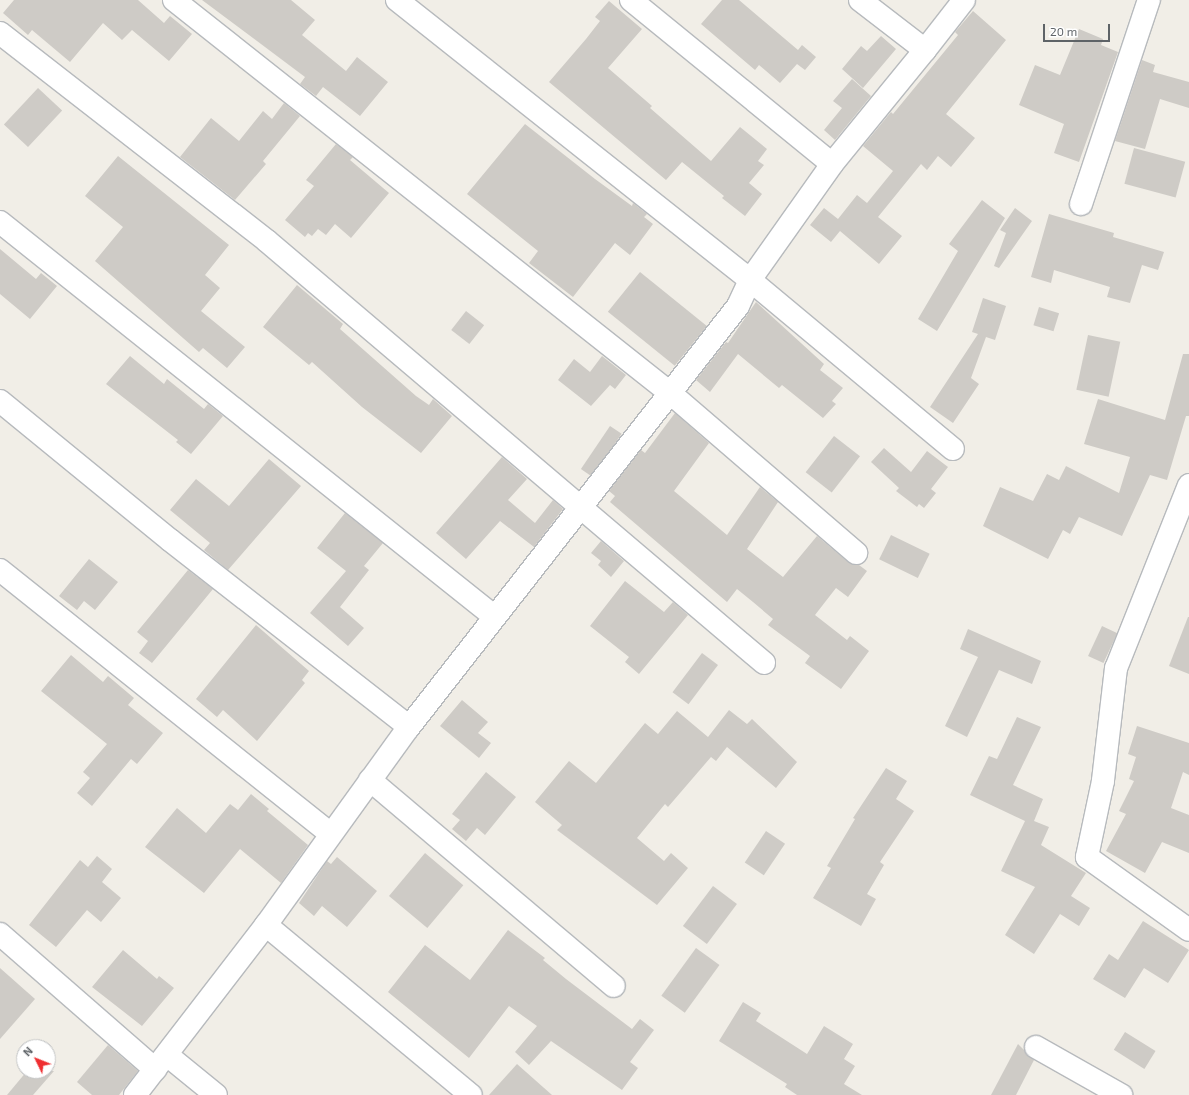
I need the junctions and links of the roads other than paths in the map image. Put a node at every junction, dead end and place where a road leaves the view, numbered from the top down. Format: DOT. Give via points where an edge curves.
graph roads {
  1 [pos="174,0"];
  2 [pos="397,0"];
  3 [pos="631,0"];
  4 [pos="860,0"];
  5 [pos="964,0"];
  6 [pos="1149,0"];
  7 [pos="0,33"];
  8 [pos="925,50"];
  9 [pos="832,164"];
  10 [pos="1081,204"];
  11 [pos="0,222"];
  12 [pos="750,280"];
  13 [pos="670,392"];
  14 [pos="0,401"];
  15 [pos="953,449"];
  16 [pos="1189,485"];
  17 [pos="582,507"];
  18 [pos="856,553"];
  19 [pos="0,570"];
  20 [pos="496,618"];
  21 [pos="764,663"];
  22 [pos="409,727"];
  23 [pos="370,780"];
  24 [pos="331,834"];
  25 [pos="266,925"];
  26 [pos="1189,930"];
  27 [pos="0,934"];
  28 [pos="614,986"];
  29 [pos="1036,1046"];
  30 [pos="161,1062"];
  31 [pos="135,1095"];
  32 [pos="216,1095"];
  33 [pos="471,1095"];
  34 [pos="1121,1095"];
  1 -- 13 [label="street"];
  2 -- 12 [label="street"];
  3 -- 9 [label="street"];
  4 -- 8 [label="street"];
  5 -- 8 [label="street"];
  6 -- 10 [label="street"];
  7 -- 17 [label="street" via="266,241"];
  8 -- 9 [label="street"];
  9 -- 12 [label="street"];
  11 -- 20 [label="street"];
  12 -- 13 [label="street" via="738,306"];
  12 -- 15 [label="street"];
  13 -- 17 [label="street"];
  13 -- 18 [label="street"];
  14 -- 22 [label="street" via="170,540"];
  16 -- 26 [label="street" via="1116,668 1103,781 1087,857"];
  17 -- 20 [label="street"];
  17 -- 21 [label="street"];
  19 -- 24 [label="street"];
  20 -- 22 [label="street"];
  22 -- 23 [label="street"];
  23 -- 24 [label="street"];
  23 -- 28 [label="street"];
  24 -- 25 [label="street"];
  25 -- 30 [label="street"];
  25 -- 33 [label="street"];
  27 -- 30 [label="street"];
  29 -- 34 [label="street"];
  30 -- 31 [label="street"];
  30 -- 32 [label="street"];
}
